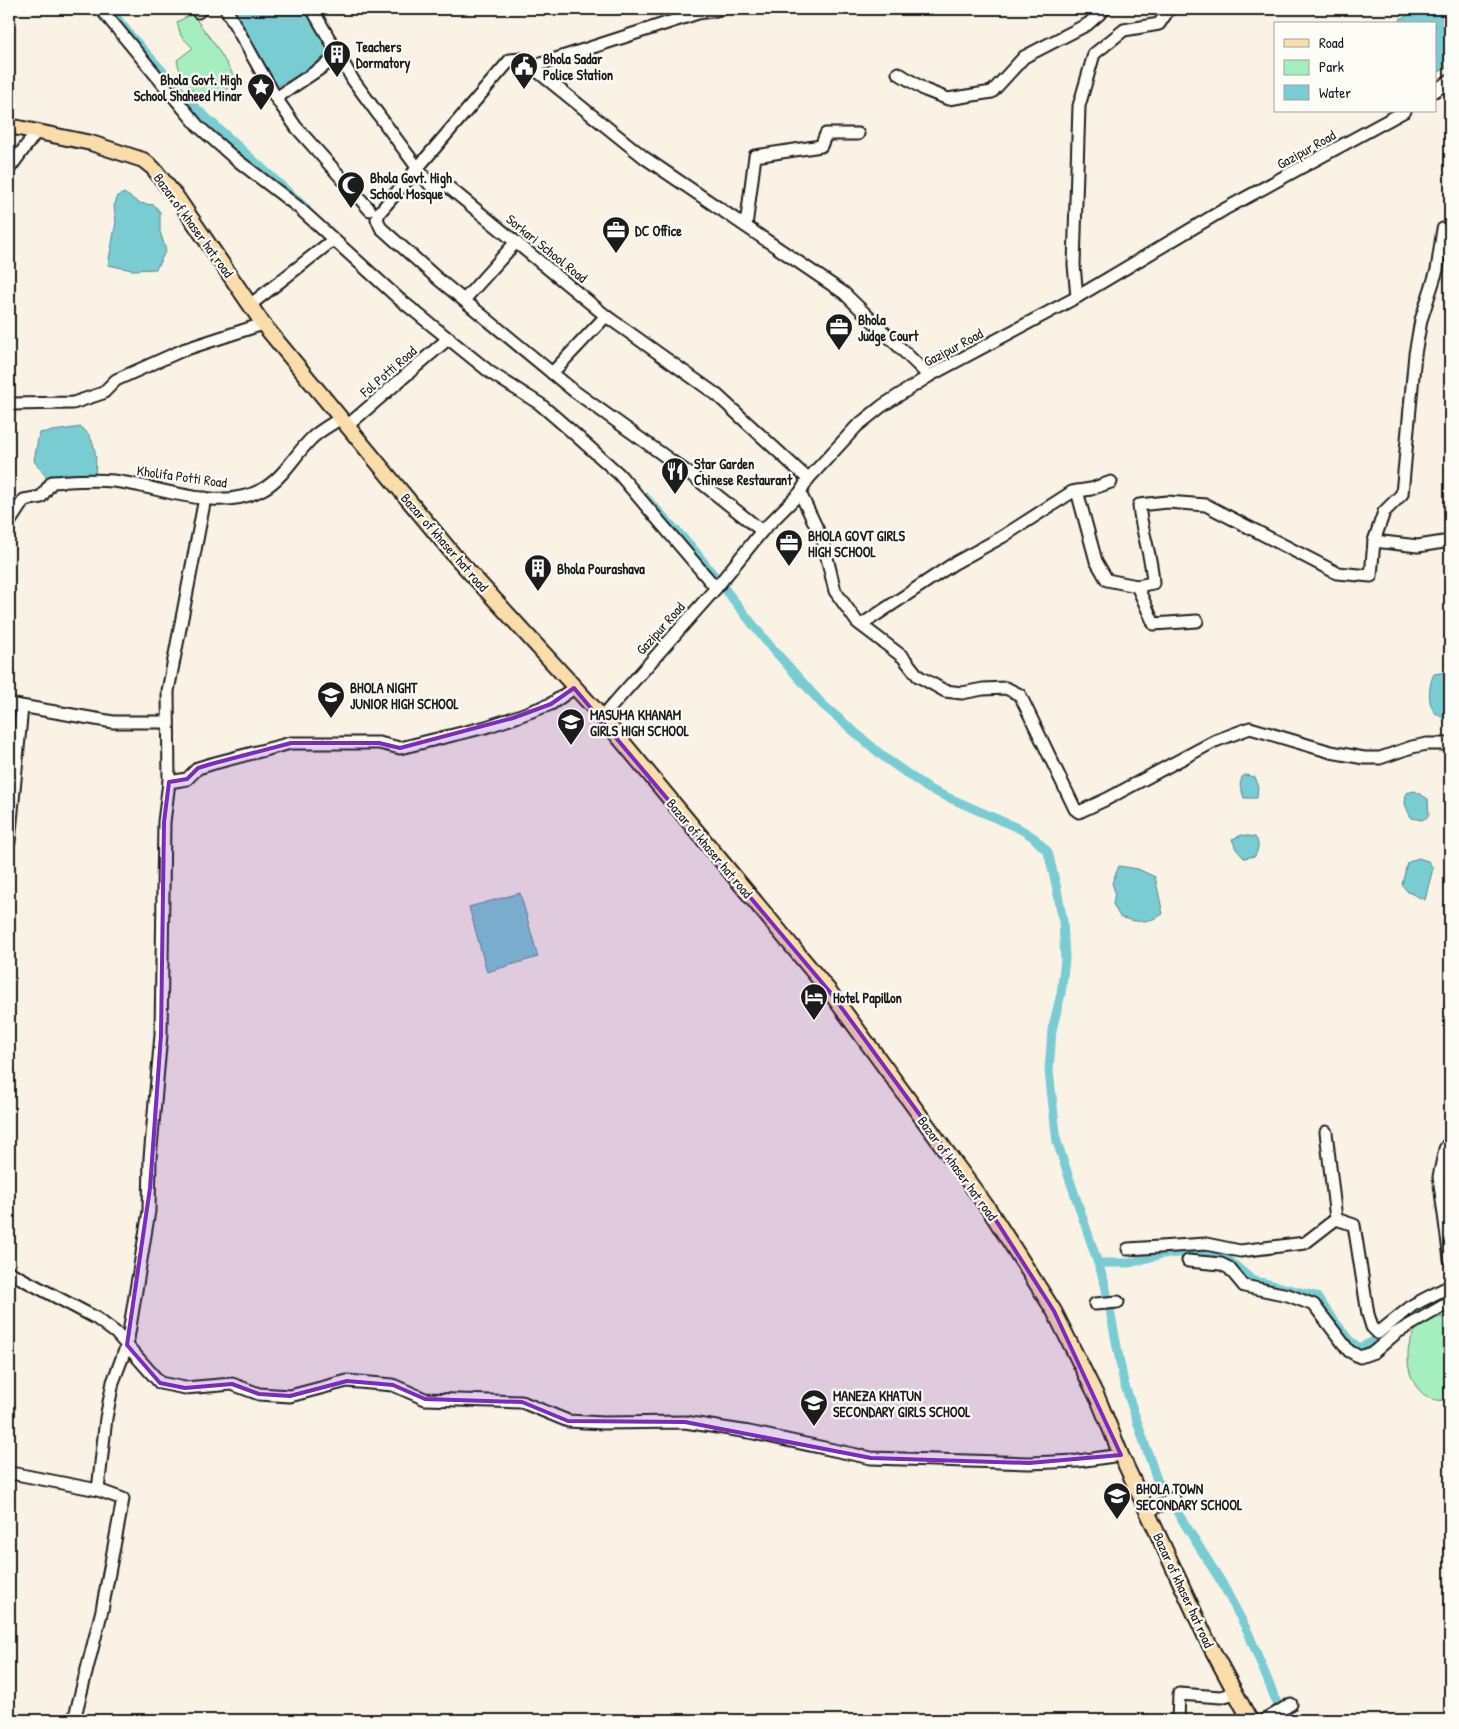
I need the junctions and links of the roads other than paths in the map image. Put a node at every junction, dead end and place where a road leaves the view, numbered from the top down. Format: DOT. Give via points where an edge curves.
graph roads {
  1 [pos="101,9"];
  2 [pos="226,9"];
  3 [pos="312,9"];
  4 [pos="722,9"];
  5 [pos="1105,9"];
  6 [pos="1168,9"];
  7 [pos="339,56"];
  8 [pos="532,67"];
  9 [pos="898,74"];
  10 [pos="1450,80"];
  11 [pos="1436,90"];
  12 [pos="276,98"];
  13 [pos="1403,112"];
  14 [pos="9,126"];
  15 [pos="37,131"];
  16 [pos="858,134"];
  17 [pos="419,168"];
  18 [pos="9,170"];
  19 [pos="370,210"];
  20 [pos="746,226"];
  21 [pos="1450,229"];
  22 [pos="333,240"];
  23 [pos="516,242"];
  24 [pos="1077,296"];
  25 [pos="464,300"];
  26 [pos="250,305"];
  27 [pos="606,316"];
  28 [pos="263,324"];
  29 [pos="448,338"];
  30 [pos="552,373"];
  31 [pos="930,376"];
  32 [pos="9,404"];
  33 [pos="344,422"];
  34 [pos="808,479"];
  35 [pos="1111,482"];
  36 [pos="1077,491"];
  37 [pos="800,493"];
  38 [pos="204,498"];
  39 [pos="9,523"];
  40 [pos="762,531"];
  41 [pos="1374,541"];
  42 [pos="1450,541"];
  43 [pos="1137,586"];
  44 [pos="716,588"];
  45 [pos="1197,621"];
  46 [pos="861,625"];
  47 [pos="574,688"];
  48 [pos="9,704"];
  49 [pos="22,707"];
  50 [pos="602,716"];
  51 [pos="167,722"];
  52 [pos="1450,744"];
  53 [pos="169,782"];
  54 [pos="9,842"];
  55 [pos="1326,1132"];
  56 [pos="1450,1141"];
  57 [pos="1336,1219"];
  58 [pos="1128,1249"];
  59 [pos="1450,1259"];
  60 [pos="1188,1262"];
  61 [pos="9,1272"];
  62 [pos="1450,1286"];
  63 [pos="1118,1302"];
  64 [pos="1450,1302"];
  65 [pos="1095,1304"];
  66 [pos="127,1345"];
  67 [pos="1121,1455"];
  68 [pos="11,1473"];
  69 [pos="98,1490"];
  70 [pos="1174,1498"];
  71 [pos="1151,1510"];
  72 [pos="1235,1693"];
  73 [pos="1291,1704"];
  74 [pos="74,1720"];
  75 [pos="1178,1720"];
  76 [pos="1250,1720"];
  77 [pos="1265,1720"];
  1 -- 22 [label="street" via="198,126 298,207"];
  2 -- 12 [label="street"];
  3 -- 7 [label="street, Sorkari School Road"];
  4 -- 8 [label="street" via="698,13"];
  5 -- 9 [label="street" via="1088,24 1024,57 992,92 948,99"];
  6 -- 24 [label="street" via="1160,24 1124,30 1094,54 1079,106 1074,265"];
  7 -- 12 [label="street"];
  7 -- 17 [label="street, Sorkari School Road" via="353,80"];
  8 -- 17 [label="street" via="522,59 510,60"];
  8 -- 20 [label="street" via="645,158"];
  10 -- 11 [label="street"];
  12 -- 19 [label="street" via="296,127"];
  13 -- 24 [label="street, Gazipur Road" via="1225,209"];
  14 -- 15 [label="main road, Bazar of khaser hat road"];
  15 -- 18 [label="street"];
  15 -- 26 [label="main road, Bazar of khaser hat road" via="91,142 144,160 178,199"];
  16 -- 20 [label="street" via="826,134 821,146 756,156"];
  17 -- 23 [label="street, Sorkari School Road" via="434,188 446,185"];
  17 -- 25 [label="street" via="386,204 377,219 381,228"];
  20 -- 31 [label="street" via="844,293"];
  21 -- 41 [label="street" via="1443,229 1437,270 1421,320 1402,494 1384,512"];
  22 -- 26 [label="street"];
  22 -- 29 [label="street"];
  23 -- 25 [label="street"];
  23 -- 27 [label="street, Sorkari School Road"];
  24 -- 31 [label="street, Gazipur Road"];
  25 -- 30 [label="street"];
  26 -- 28 [label="main road, Bazar of khaser hat road"];
  27 -- 30 [label="street"];
  27 -- 34 [label="street, Sorkari School Road" via="716,394"];
  28 -- 32 [label="street" via="183,350 116,380 103,393 73,403"];
  28 -- 33 [label="main road, Bazar of khaser hat road"];
  29 -- 33 [label="street, Fol Potti Road"];
  29 -- 44 [label="street" via="491,374 540,404 620,474"];
  30 -- 40 [label="street"];
  31 -- 34 [label="street, Gazipur Road" via="857,426"];
  33 -- 38 [label="street, Kholifa Potti Road" via="312,437 274,482 262,490 232,499"];
  33 -- 47 [label="main road, Bazar of khaser hat road" via="453,554"];
  34 -- 37 [label="street, Gazipur Road"];
  35 -- 36 [label="street"];
  36 -- 43 [label="street" via="1096,561 1107,580"];
  36 -- 46 [label="street" via="953,564"];
  37 -- 40 [label="street, Gazipur Road"];
  37 -- 46 [label="street" via="823,541 835,591"];
  38 -- 39 [label="street, Kholifa Potti Road" via="114,481 52,482 41,497 24,500"];
  38 -- 51 [label="street" via="169,676"];
  40 -- 44 [label="street, Gazipur Road"];
  41 -- 42 [label="street" via="1418,546"];
  41 -- 43 [label="street" via="1371,576 1338,573 1206,506 1167,502 1139,505 1153,582"];
  43 -- 45 [label="street" via="1154,624"];
  44 -- 50 [label="street, Gazipur Road"];
  46 -- 52 [label="street" via="903,657 918,676 945,691 962,693 1006,688 1020,695 1079,812 1215,741 1250,728 1331,752 1364,758 1380,758 1420,745"];
  47 -- 50 [label="main road, Bazar of khaser hat road"];
  47 -- 53 [label="street" via="551,704 513,718 400,748 378,743 291,743 198,768 187,779"];
  48 -- 49 [label="street"];
  49 -- 51 [label="street" via="113,722"];
  49 -- 54 [label="street"];
  50 -- 67 [label="main road, Bazar of khaser hat road" via="830,992 990,1211 1054,1311 1099,1401"];
  51 -- 53 [label="street"];
  53 -- 66 [label="street" via="164,822 161,1035 149,1203"];
  55 -- 57 [label="street"];
  56 -- 59 [label="street" via="1439,1177"];
  57 -- 58 [label="street" via="1305,1244 1240,1251 1206,1244"];
  57 -- 62 [label="street" via="1354,1225 1368,1314 1372,1327 1378,1333 1413,1305"];
  60 -- 64 [label="street" via="1222,1264 1244,1286 1288,1295 1314,1305 1349,1351 1360,1357 1374,1352 1396,1333"];
  61 -- 66 [label="street" via="96,1318"];
  63 -- 65 [label="street"];
  66 -- 67 [label="street" via="160,1383 184,1388 232,1384 259,1394 290,1396 347,1381 393,1385 425,1399 522,1402 568,1421 685,1422 750,1432 871,1458 1029,1463"];
  66 -- 69 [label="street" via="113,1382"];
  67 -- 71 [label="main road, Bazar of khaser hat road"];
  68 -- 69 [label="street"];
  69 -- 74 [label="street" via="123,1499 102,1610"];
  70 -- 71 [label="street"];
  71 -- 72 [label="main road, Bazar of khaser hat road"];
  72 -- 75 [label="street" via="1222,1697 1179,1694"];
  72 -- 76 [label="main road, Bazar of khaser hat road"];
  73 -- 77 [label="street"];
}
